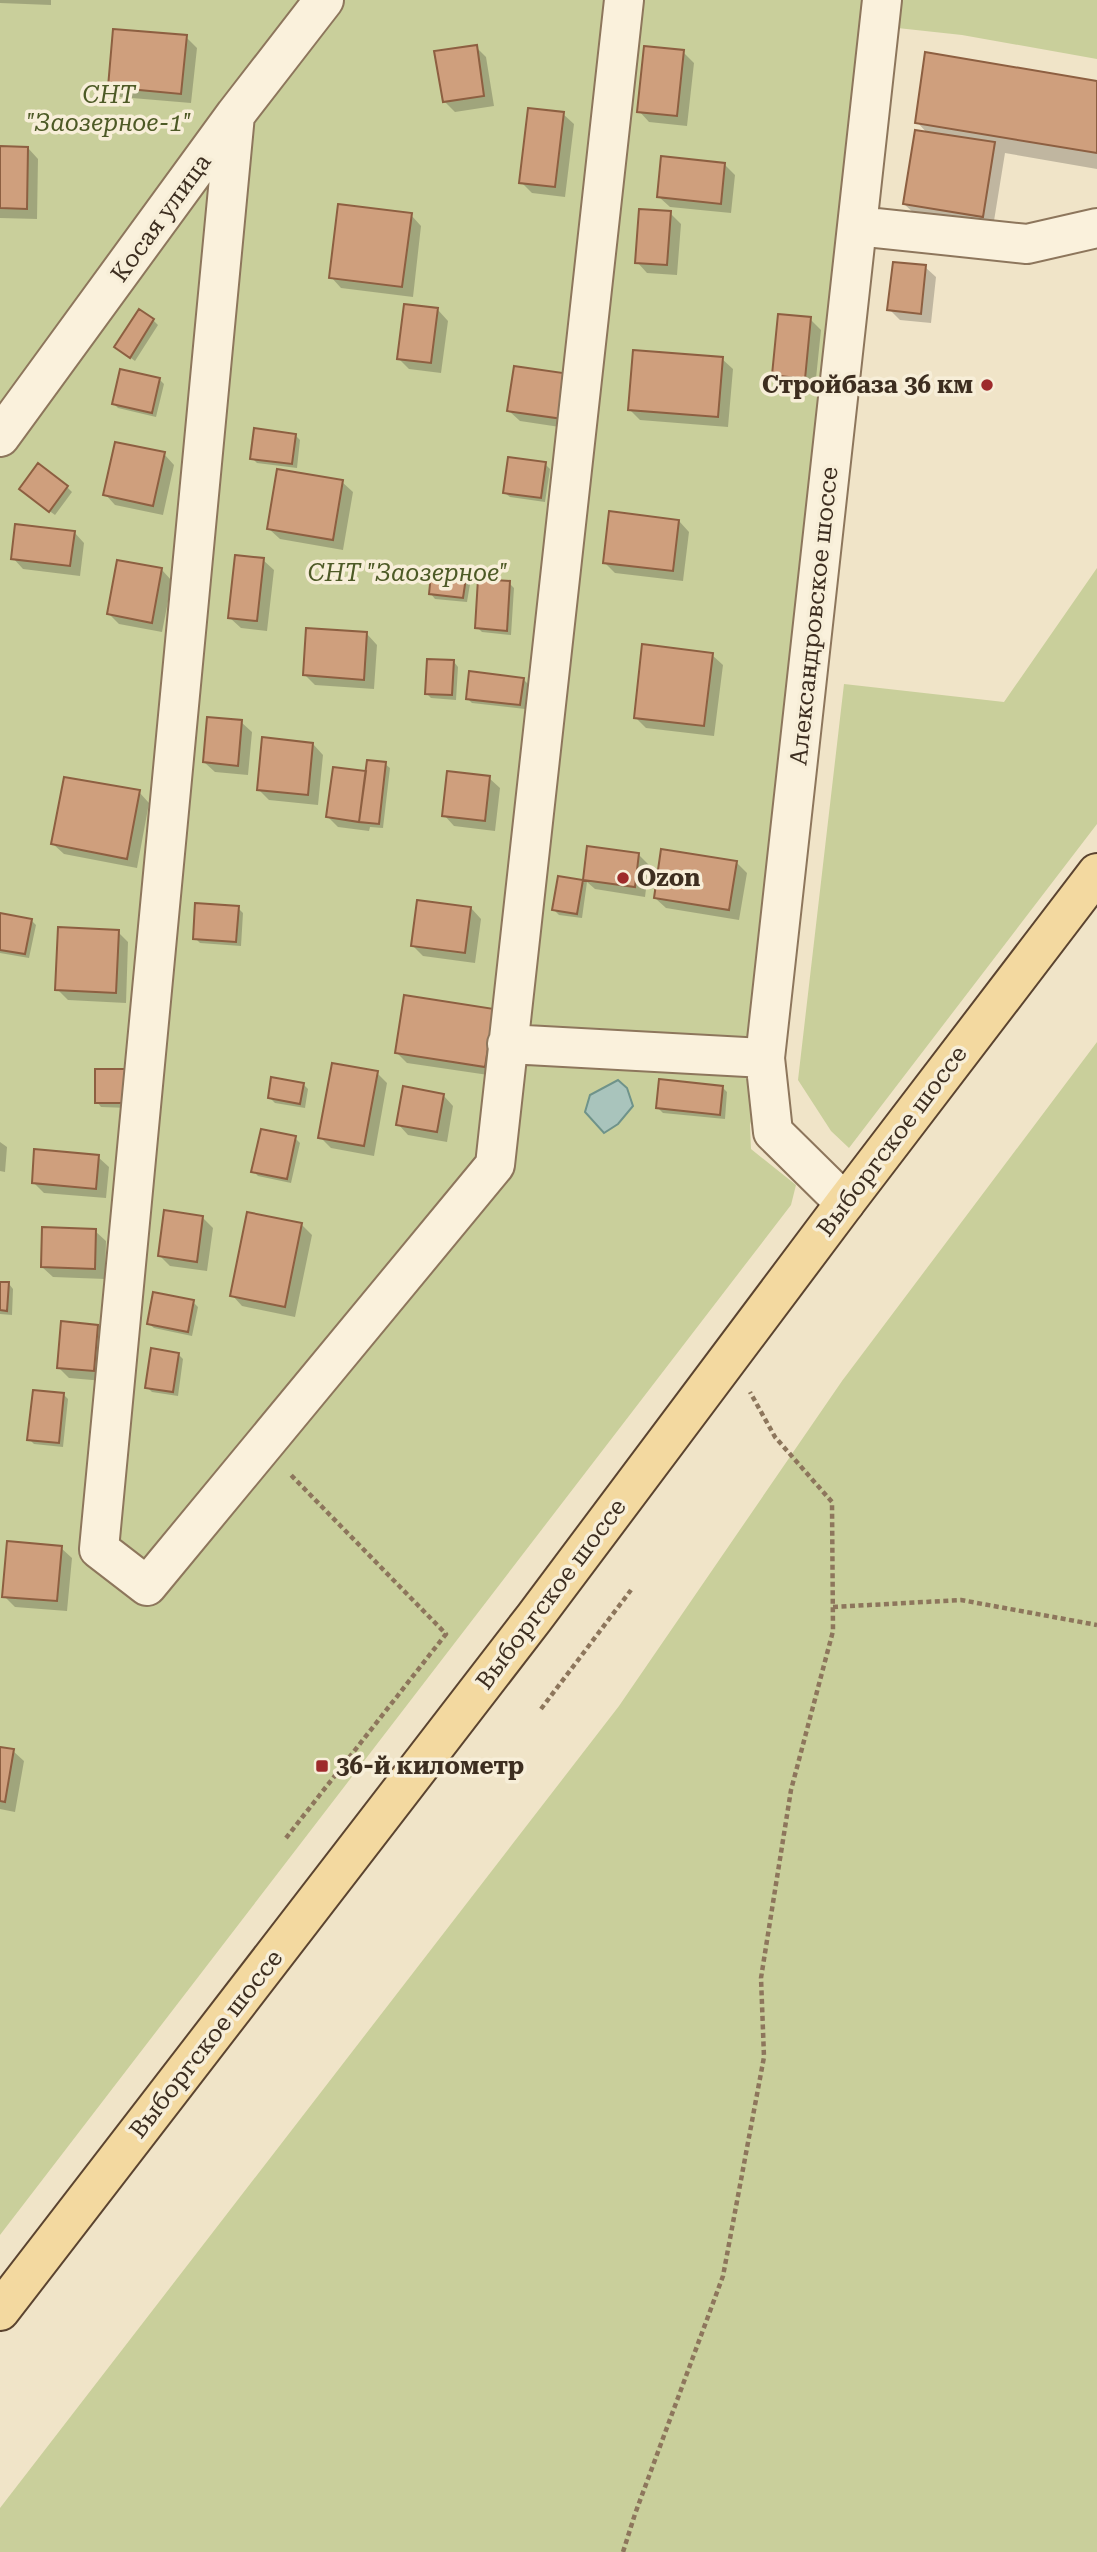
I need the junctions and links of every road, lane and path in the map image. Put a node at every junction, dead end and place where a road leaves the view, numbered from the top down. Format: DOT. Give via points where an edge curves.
graph roads {
  1 [pos="324,0"];
  2 [pos="624,0"];
  3 [pos="882,0"];
  4 [pos="235,115"];
  5 [pos="857,226"];
  6 [pos="1097,228"];
  7 [pos="0,438"];
  8 [pos="1097,873"];
  9 [pos="507,1044"];
  10 [pos="765,1058"];
  11 [pos="845,1203"];
  12 [pos="730,1357"];
  13 [pos="263,1446"];
  14 [pos="631,1590"];
  15 [pos="833,1607"];
  16 [pos="1097,1625"];
  17 [pos="541,1709"];
  18 [pos="286,1838"];
  19 [pos="0,2311"];
  20 [pos="623,2552"];
  1 -- 4 [label="street, Косая улица"];
  2 -- 9 [label="street"];
  3 -- 5 [label="street, Александровское шоссе"];
  4 -- 7 [label="street, Косая улица"];
  4 -- 13 [label="street" via="99,1549 147,1586"];
  5 -- 6 [label="street" via="1027,244"];
  5 -- 10 [label="street, Александровское шоссе"];
  8 -- 11 [label="main road, Выборгское шоссе"];
  9 -- 10 [label="street"];
  9 -- 13 [label="street" via="495,1165"];
  10 -- 11 [label="street, Александровское шоссе" via="773,1132"];
  11 -- 12 [label="main road, Выборгское шоссе"];
  12 -- 15 [label="path" via="775,1437 832,1502"];
  12 -- 19 [label="main road, Выборгское шоссе"];
  13 -- 18 [label="path" via="446,1634"];
  14 -- 17 [label="path"];
  15 -- 16 [label="path" via="961,1600"];
  15 -- 20 [label="path" via="833,1631 791,1790 761,1978 764,2057 723,2276"];
}
